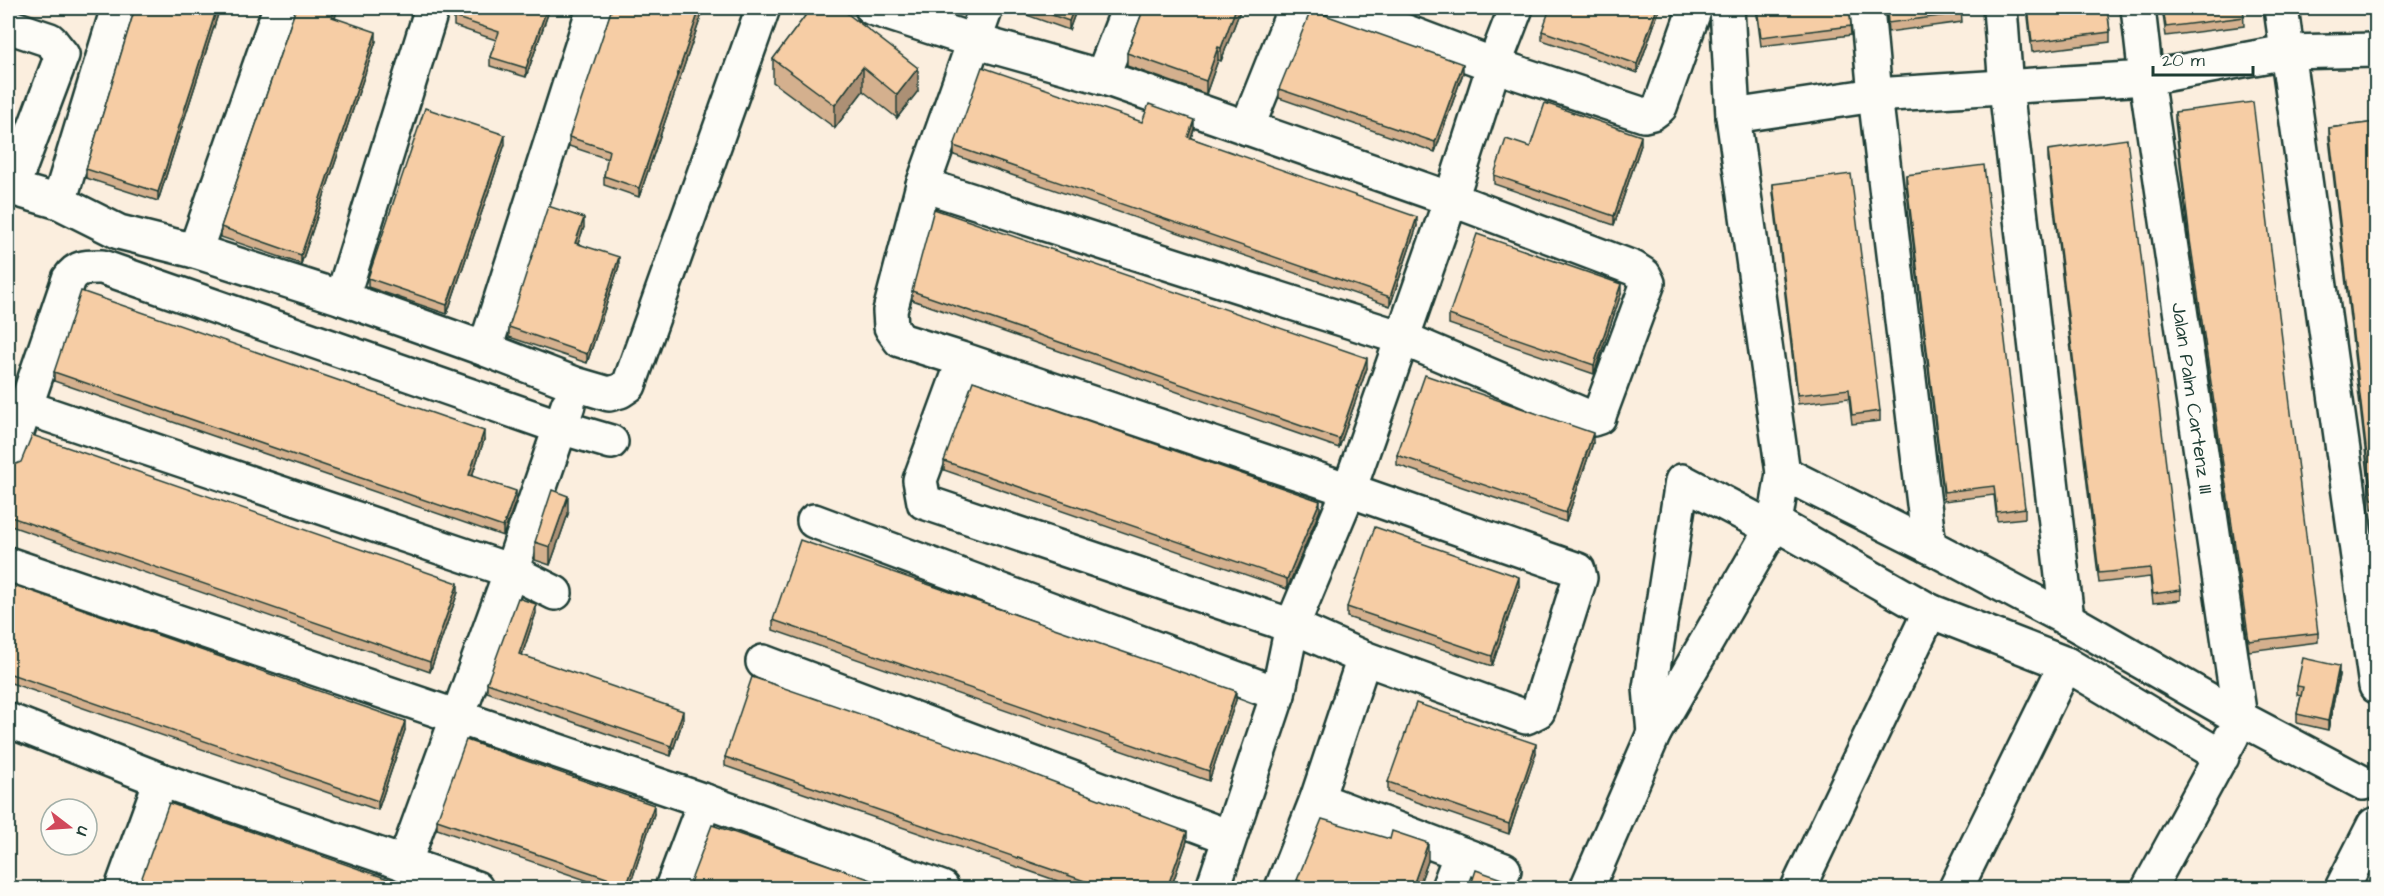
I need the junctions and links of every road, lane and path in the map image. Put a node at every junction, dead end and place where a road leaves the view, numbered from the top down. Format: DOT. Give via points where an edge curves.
graph roads {
  1 [pos="118,8"];
  2 [pos="280,8"];
  3 [pos="432,8"];
  4 [pos="594,8"];
  5 [pos="763,8"];
  6 [pos="872,8"];
  7 [pos="986,8"];
  8 [pos="1129,8"];
  9 [pos="1295,8"];
  10 [pos="1343,8"];
  11 [pos="1515,8"];
  12 [pos="1695,8"];
  13 [pos="1727,8"];
  14 [pos="1867,8"];
  15 [pos="2000,8"];
  16 [pos="2138,8"];
  17 [pos="2281,8"];
  18 [pos="8,26"];
  19 [pos="974,41"];
  20 [pos="2376,50"];
  21 [pos="2286,52"];
  22 [pos="1494,65"];
  23 [pos="1102,77"];
  24 [pos="2146,78"];
  25 [pos="2006,88"];
  26 [pos="1875,95"];
  27 [pos="1733,116"];
  28 [pos="1247,128"];
  29 [pos="923,185"];
  30 [pos="10,187"];
  31 [pos="1451,200"];
  32 [pos="59,202"];
  33 [pos="119,232"];
  34 [pos="195,251"];
  35 [pos="102,267"];
  36 [pos="342,298"];
  37 [pos="1402,338"];
  38 [pos="485,349"];
  39 [pos="964,360"];
  40 [pos="575,384"];
  41 [pos="25,408"];
  42 [pos="560,427"];
  43 [pos="611,442"];
  44 [pos="8,458"];
  45 [pos="1783,473"];
  46 [pos="1349,490"];
  47 [pos="814,521"];
  48 [pos="1773,525"];
  49 [pos="1929,546"];
  50 [pos="8,564"];
  51 [pos="511,571"];
  52 [pos="555,593"];
  53 [pos="1930,611"];
  54 [pos="2067,619"];
  55 [pos="1292,626"];
  56 [pos="1364,658"];
  57 [pos="763,662"];
  58 [pos="2066,664"];
  59 [pos="2376,686"];
  60 [pos="1278,694"];
  61 [pos="456,716"];
  62 [pos="2240,718"];
  63 [pos="8,720"];
  64 [pos="1654,733"];
  65 [pos="2222,757"];
  66 [pos="2370,778"];
  67 [pos="161,780"];
  68 [pos="1317,799"];
  69 [pos="705,801"];
  70 [pos="2375,825"];
  71 [pos="1229,837"];
  72 [pos="1461,854"];
  73 [pos="404,864"];
  74 [pos="1504,870"];
  75 [pos="462,886"];
  76 [pos="122,888"];
  77 [pos="672,888"];
  78 [pos="942,888"];
  79 [pos="1213,888"];
  80 [pos="1282,888"];
  81 [pos="1448,888"];
  82 [pos="1587,888"];
  83 [pos="1798,888"];
  84 [pos="1956,888"];
  85 [pos="2149,888"];
  86 [pos="2342,888"];
  1 -- 32 [label="street"];
  2 -- 34 [label="street"];
  3 -- 36 [label="street"];
  4 -- 38 [label="street"];
  5 -- 40 [label="street" via="629,385 609,394"];
  6 -- 19 [label="street"];
  7 -- 19 [label="street"];
  8 -- 23 [label="street"];
  9 -- 28 [label="street"];
  10 -- 22 [label="street"];
  11 -- 22 [label="street"];
  12 -- 22 [label="street" via="1660,107 1652,113 1629,111"];
  13 -- 27 [label="street"];
  14 -- 26 [label="street"];
  15 -- 25 [label="street"];
  16 -- 24 [label="street, Jalan Palm Cartenz III"];
  17 -- 21 [label="street"];
  18 -- 30 [label="street" via="50,40 62,55"];
  19 -- 23 [label="street"];
  19 -- 29 [label="street"];
  20 -- 21 [label="street"];
  21 -- 24 [label="street"];
  21 -- 59 [label="street"];
  22 -- 31 [label="street"];
  23 -- 28 [label="street"];
  24 -- 25 [label="street"];
  24 -- 62 [label="street, Jalan Palm Cartenz III"];
  25 -- 26 [label="street"];
  25 -- 54 [label="street"];
  26 -- 27 [label="street"];
  26 -- 49 [label="street"];
  27 -- 45 [label="street"];
  28 -- 31 [label="street"];
  29 -- 37 [label="street"];
  29 -- 39 [label="street" via="890,311 891,327 900,340"];
  30 -- 32 [label="street"];
  31 -- 37 [label="street"];
  31 -- 37 [label="street" via="1633,268 1648,283 1599,417 1593,419"];
  32 -- 33 [label="street"];
  33 -- 34 [label="street"];
  33 -- 35 [label="street"];
  34 -- 36 [label="street"];
  35 -- 41 [label="street" via="81,267 69,279"];
  35 -- 42 [label="street"];
  36 -- 38 [label="street"];
  37 -- 46 [label="street"];
  38 -- 40 [label="street"];
  39 -- 46 [label="street"];
  39 -- 55 [label="street" via="920,480 924,502"];
  40 -- 42 [label="street"];
  41 -- 44 [label="street"];
  41 -- 51 [label="street"];
  42 -- 43 [label="street"];
  42 -- 51 [label="street"];
  45 -- 48 [label="street"];
  45 -- 49 [label="street"];
  46 -- 55 [label="street"];
  46 -- 56 [label="street" via="1578,570 1580,578 1543,701 1533,715 1526,717"];
  47 -- 60 [label="street"];
  48 -- 53 [label="street"];
  48 -- 64 [label="street"];
  48 -- 64 [label="street" via="1682,481 1650,688"];
  49 -- 54 [label="street"];
  50 -- 61 [label="street"];
  51 -- 52 [label="street"];
  51 -- 61 [label="street"];
  53 -- 58 [label="street"];
  53 -- 83 [label="street"];
  54 -- 62 [label="street"];
  55 -- 56 [label="street"];
  55 -- 60 [label="street"];
  56 -- 68 [label="street"];
  57 -- 71 [label="street"];
  58 -- 65 [label="street"];
  58 -- 84 [label="street"];
  60 -- 71 [label="street"];
  61 -- 69 [label="street"];
  61 -- 73 [label="street"];
  62 -- 65 [label="street"];
  62 -- 66 [label="street"];
  63 -- 67 [label="street"];
  64 -- 82 [label="street"];
  65 -- 85 [label="street"];
  66 -- 70 [label="street" via="2357,798 2361,814"];
  67 -- 73 [label="street"];
  67 -- 76 [label="street"];
  68 -- 72 [label="street"];
  68 -- 80 [label="street"];
  69 -- 77 [label="street"];
  69 -- 78 [label="street"];
  70 -- 86 [label="street"];
  71 -- 79 [label="street"];
  72 -- 74 [label="street"];
  72 -- 81 [label="street"];
  73 -- 75 [label="street"];
}
